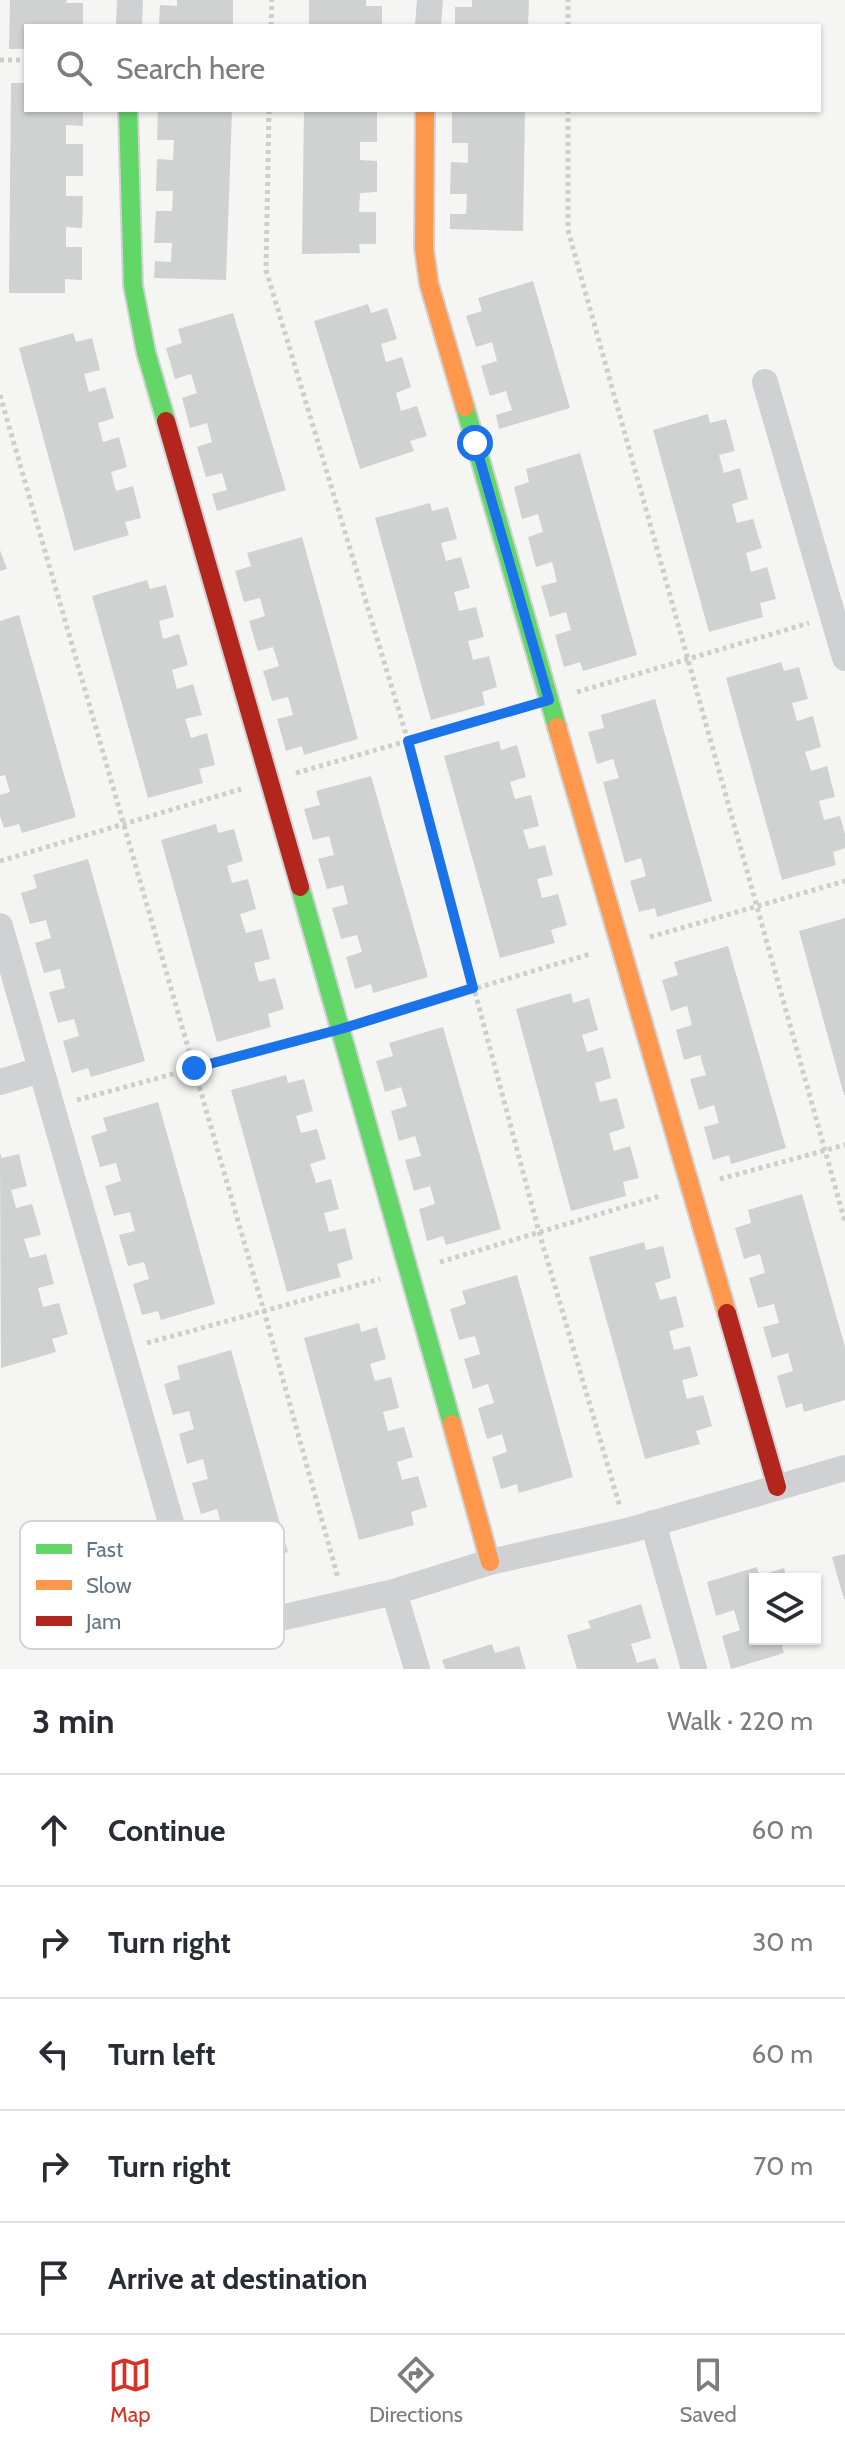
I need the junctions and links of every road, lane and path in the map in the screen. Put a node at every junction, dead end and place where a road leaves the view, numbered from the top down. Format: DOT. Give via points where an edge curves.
graph roads {
  1 [pos="130,0"];
  2 [pos="272,0"];
  3 [pos="430,0"];
  4 [pos="568,0"];
  5 [pos="129,24"];
  6 [pos="271,24"];
  7 [pos="428,24"];
  8 [pos="568,24"];
  9 [pos="0,60"];
  10 [pos="24,60"];
  11 [pos="128,112"];
  12 [pos="269,112"];
  13 [pos="425,112"];
  14 [pos="568,112"];
  15 [pos="765,382"];
  16 [pos="0,395"];
  17 [pos="833,616"];
  18 [pos="845,658"];
  19 [pos="688,660"];
  20 [pos="549,700"];
  21 [pos="408,741"];
  22 [pos="270,780"];
  23 [pos="124,824"];
  24 [pos="0,861"];
  25 [pos="845,881"];
  26 [pos="758,907"];
  27 [pos="0,926"];
  28 [pos="620,945"];
  29 [pos="473,988"];
  30 [pos="341,1029"];
  31 [pos="194,1068"];
  32 [pos="40,1070"];
  33 [pos="0,1082"];
  34 [pos="53,1106"];
  35 [pos="845,1145"];
  36 [pos="826,1151"];
  37 [pos="690,1187"];
  38 [pos="845,1222"];
  39 [pos="845,1468"];
  40 [pos="777,1487"];
  41 [pos="171,1521"];
  42 [pos="653,1523"];
  43 [pos="627,1531"];
  44 [pos="490,1562"];
  45 [pos="394,1592"];
  46 [pos="344,1602"];
  47 [pos="284,1617"];
  48 [pos="417,1669"];
  49 [pos="694,1669"];
  1 -- 5 [label="street"];
  2 -- 6 [label="path"];
  3 -- 7 [label="street"];
  4 -- 8 [label="path"];
  9 -- 10 [label="path"];
  11 -- 22 [label="street" via="137,315"];
  12 -- 21 [label="path" via="266,270"];
  13 -- 20 [label="street" via="424,249 429,284"];
  14 -- 19 [label="path" via="568,230"];
  15 -- 17 [label="street"];
  16 -- 23 [label="path"];
  17 -- 18 [label="street"];
  17 -- 19 [label="path"];
  19 -- 20 [label="path"];
  19 -- 26 [label="path"];
  20 -- 21 [label="path"];
  20 -- 28 [label="street"];
  21 -- 22 [label="path"];
  21 -- 29 [label="path"];
  22 -- 23 [label="path"];
  22 -- 30 [label="street"];
  23 -- 24 [label="path"];
  23 -- 31 [label="path"];
  25 -- 26 [label="path"];
  26 -- 28 [label="path"];
  26 -- 36 [label="path"];
  27 -- 32 [label="street"];
  28 -- 29 [label="path"];
  28 -- 37 [label="street"];
  29 -- 30 [label="path"];
  29 -- 43 [label="path"];
  30 -- 31 [label="path"];
  30 -- 44 [label="street"];
  31 -- 34 [label="path"];
  31 -- 46 [label="path"];
  32 -- 33 [label="street"];
  32 -- 34 [label="street"];
  34 -- 41 [label="street"];
  35 -- 36 [label="path"];
  36 -- 37 [label="path"];
  36 -- 38 [label="path"];
  37 -- 40 [label="street"];
  39 -- 40 [label="street"];
  40 -- 42 [label="street"];
  42 -- 43 [label="street"];
  42 -- 49 [label="street"];
  43 -- 44 [label="street"];
  44 -- 45 [label="street"];
  45 -- 46 [label="street"];
  45 -- 48 [label="street"];
  46 -- 47 [label="street"];
}
